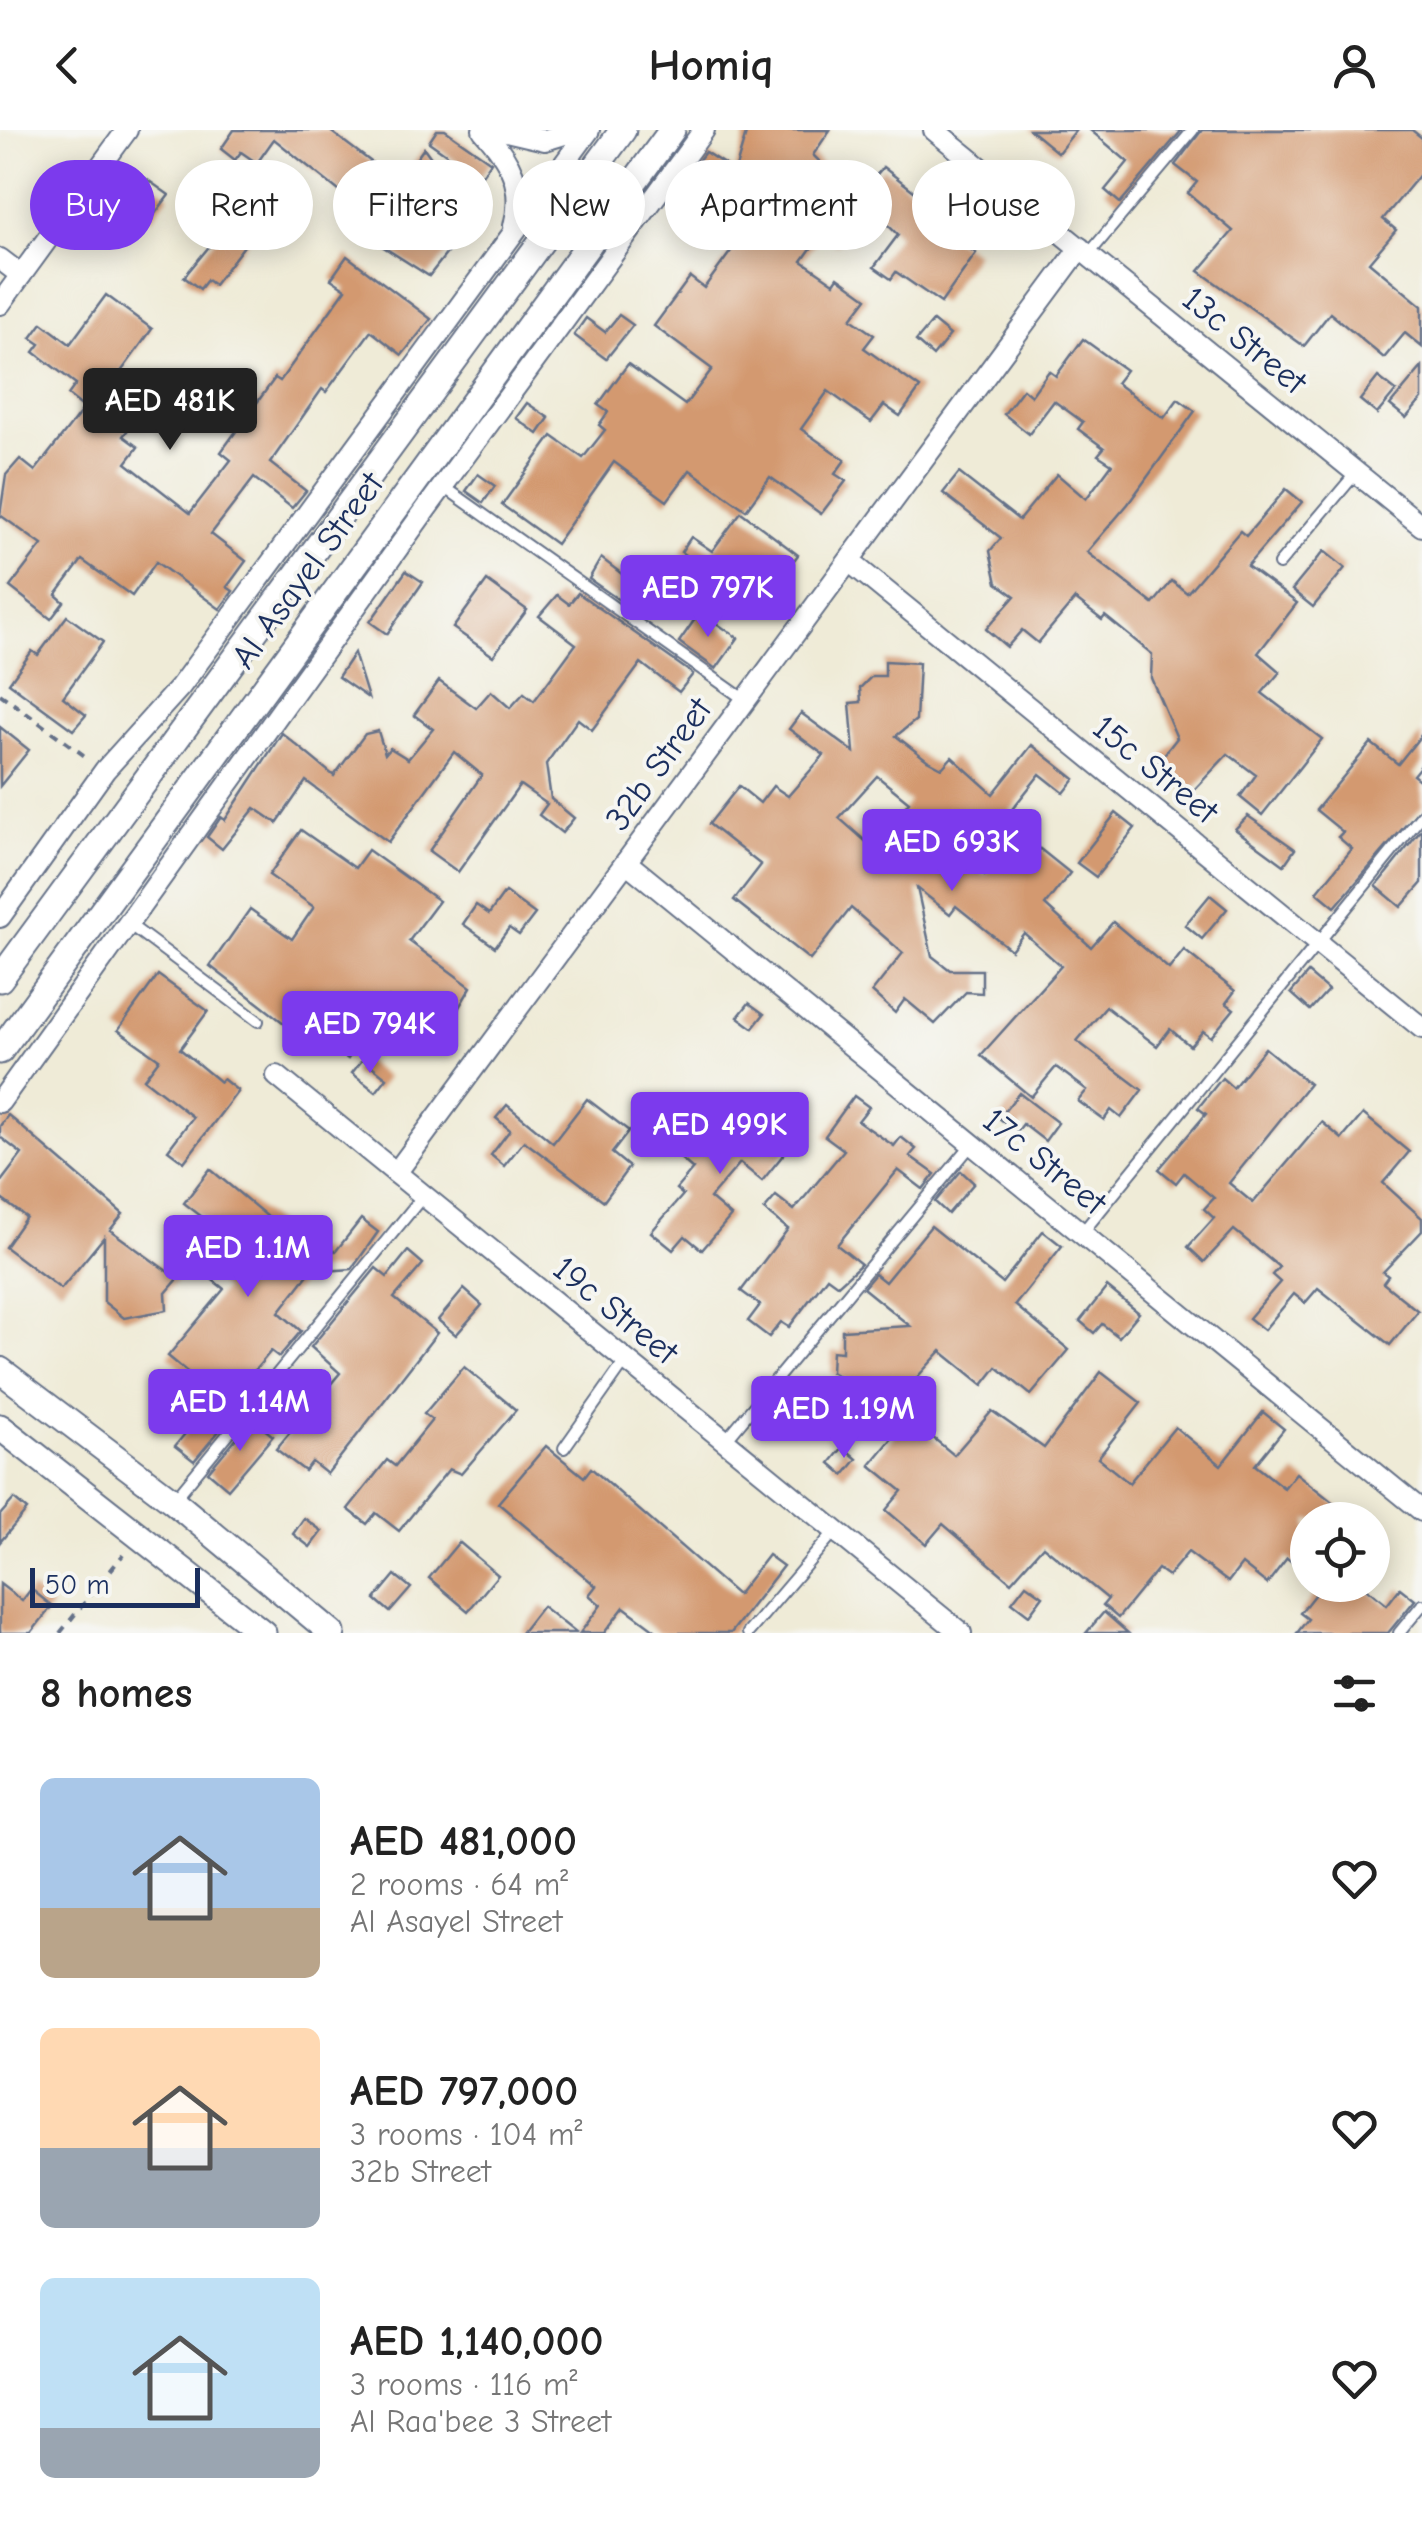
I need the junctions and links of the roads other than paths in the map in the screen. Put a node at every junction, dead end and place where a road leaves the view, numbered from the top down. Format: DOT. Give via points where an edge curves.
graph roads {
  1 [pos="127,130"];
  2 [pos="483,130"];
  3 [pos="502,130"];
  4 [pos="578,130"];
  5 [pos="590,130"];
  6 [pos="623,130"];
  7 [pos="672,130"];
  8 [pos="704,130"];
  9 [pos="934,130"];
  10 [pos="1194,130"];
  11 [pos="508,242"];
  12 [pos="1084,251"];
  13 [pos="0,260"];
  14 [pos="21,274"];
  15 [pos="0,304"];
  16 [pos="1357,472"];
  17 [pos="443,486"];
  18 [pos="415,502"];
  19 [pos="1422,526"];
  20 [pos="302,544"];
  21 [pos="849,560"];
  22 [pos="1279,564"];
  23 [pos="746,700"];
  24 [pos="1422,815"];
  25 [pos="626,862"];
  26 [pos="0,917"];
  27 [pos="130,924"];
  28 [pos="1317,943"];
  29 [pos="0,979"];
  30 [pos="258,1020"];
  31 [pos="1422,1028"];
  32 [pos="0,1052"];
  33 [pos="276,1076"];
  34 [pos="0,1102"];
  35 [pos="972,1144"];
  36 [pos="396,1174"];
  37 [pos="424,1196"];
  38 [pos="1082,1234"];
  39 [pos="626,1360"];
  40 [pos="0,1370"];
  41 [pos="0,1427"];
  42 [pos="725,1441"];
  43 [pos="564,1448"];
  44 [pos="174,1501"];
  45 [pos="1422,1511"];
  46 [pos="836,1531"];
  47 [pos="1422,1605"];
  48 [pos="263,1633"];
  49 [pos="332,1633"];
  50 [pos="748,1633"];
  51 [pos="961,1633"];
  52 [pos="1399,1633"];
  1 -- 14 [label="street"];
  2 -- 11 [label="street" via="515,175 517,216"];
  3 -- 4 [label="street" via="544,140"];
  5 -- 11 [label="street"];
  6 -- 20 [label="street, Al Asayel Street"];
  7 -- 18 [label="street, Al Asayel Street"];
  8 -- 17 [label="street"];
  9 -- 12 [label="street, 13c Street"];
  10 -- 12 [label="lane"];
  11 -- 20 [label="street"];
  12 -- 16 [label="street, 13c Street"];
  12 -- 21 [label="street, 32b Street"];
  13 -- 14 [label="street"];
  14 -- 15 [label="street"];
  16 -- 19 [label="street, 13c Street"];
  16 -- 22 [label="lane"];
  17 -- 18 [label="street"];
  17 -- 23 [label="lane"];
  18 -- 27 [label="street"];
  18 -- 32 [label="street, Al Asayel Street"];
  20 -- 26 [label="street" via="105,770"];
  20 -- 29 [label="street, Al Asayel Street"];
  21 -- 23 [label="street, 32b Street"];
  21 -- 28 [label="street, 15c Street"];
  23 -- 25 [label="street, 32b Street"];
  24 -- 28 [label="lane"];
  25 -- 35 [label="street, 17c Street"];
  25 -- 36 [label="street, 32b Street"];
  27 -- 30 [label="lane"];
  27 -- 34 [label="street"];
  28 -- 31 [label="street, 15c Street"];
  28 -- 38 [label="lane"];
  33 -- 36 [label="street, 19c Street"];
  35 -- 38 [label="street, 17c Street"];
  35 -- 42 [label="lane"];
  36 -- 37 [label="street, 19c Street"];
  37 -- 39 [label="street, 19c Street"];
  37 -- 44 [label="lane"];
  38 -- 45 [label="street, 17c Street"];
  39 -- 42 [label="street, 19c Street"];
  39 -- 43 [label="lane"];
  40 -- 44 [label="street"];
  41 -- 48 [label="street"];
  42 -- 46 [label="street, 19c Street"];
  44 -- 49 [label="street"];
  46 -- 50 [label="lane"];
  46 -- 51 [label="street, 19c Street"];
  47 -- 52 [label="lane"];
}
